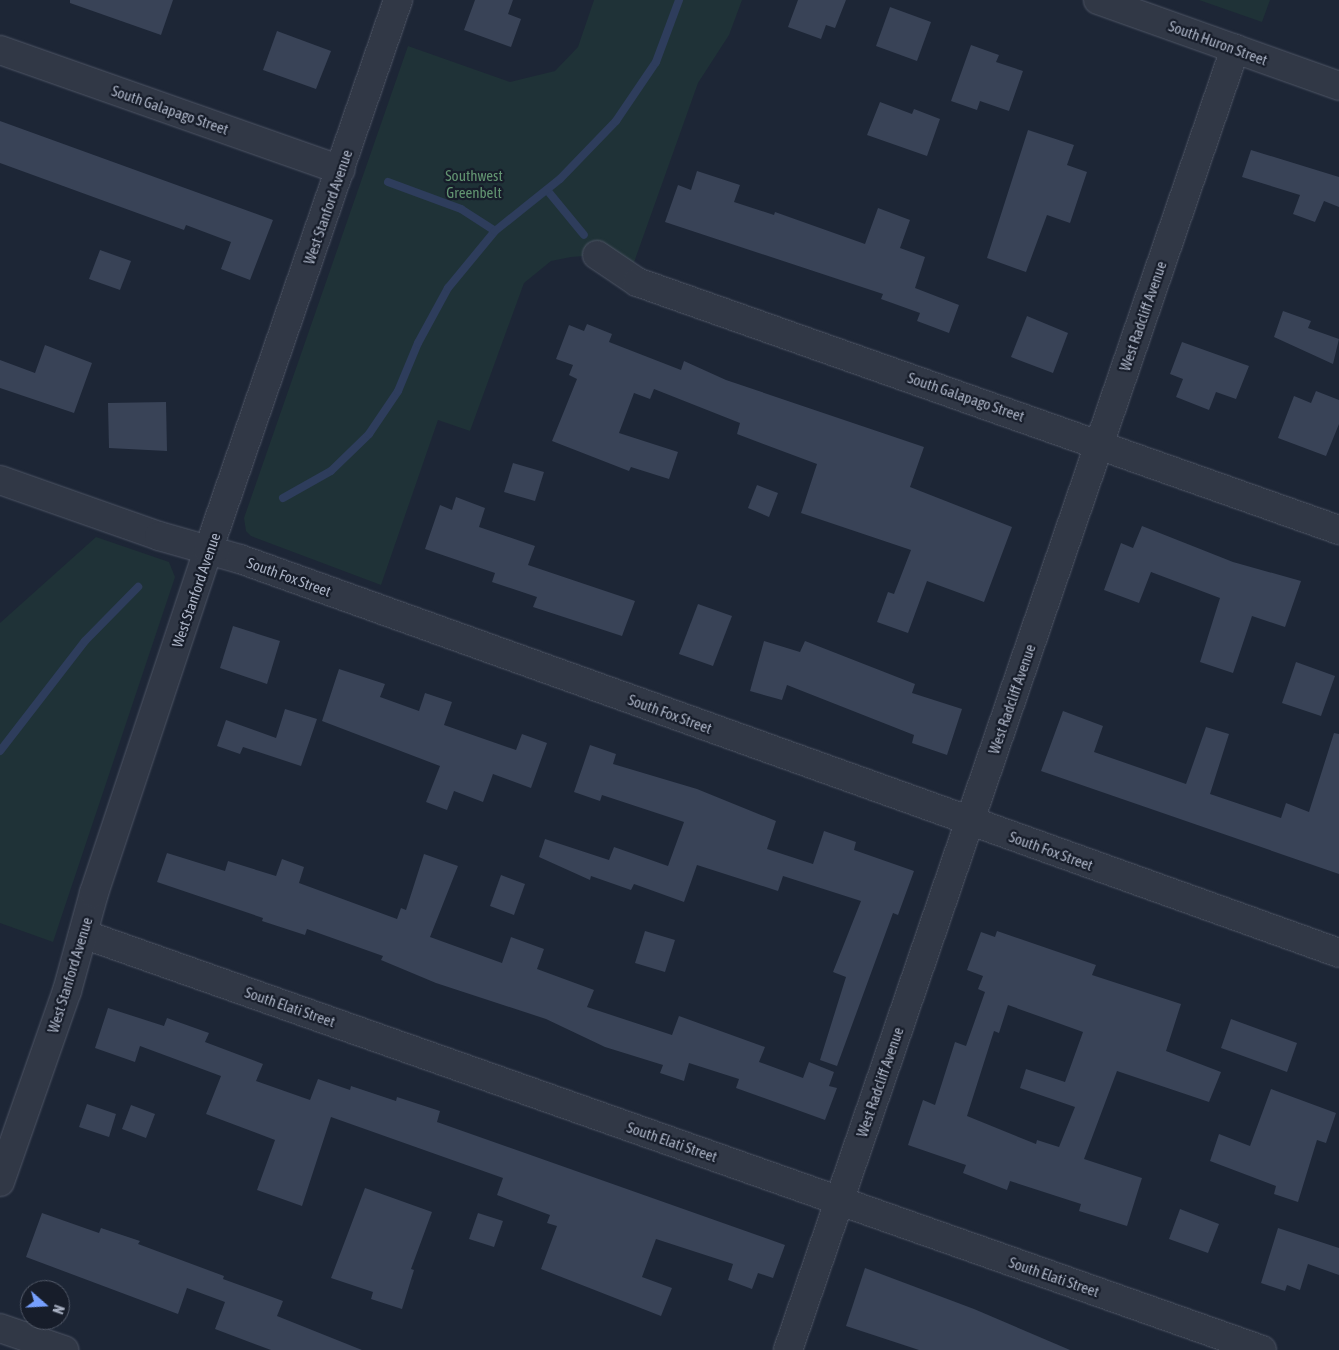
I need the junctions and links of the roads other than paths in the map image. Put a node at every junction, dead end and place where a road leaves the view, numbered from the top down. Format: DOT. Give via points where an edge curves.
graph roads {
  1 [pos="398,0"];
  2 [pos="1098,0"];
  3 [pos="1235,49"];
  4 [pos="0,50"];
  5 [pos="1339,86"];
  6 [pos="340,170"];
  7 [pos="597,255"];
  8 [pos="1099,444"];
  9 [pos="0,480"];
  10 [pos="1339,530"];
  11 [pos="208,551"];
  12 [pos="970,822"];
  13 [pos="83,934"];
  14 [pos="1339,953"];
  15 [pos="0,1182"];
  16 [pos="838,1201"];
  17 [pos="0,1328"];
  18 [pos="64,1350"];
  19 [pos="788,1350"];
  20 [pos="1262,1350"];
  1 -- 6 [label="street, West Stanford Avenue"];
  2 -- 3 [label="street, South Huron Street"];
  3 -- 5 [label="street, South Huron Street"];
  3 -- 8 [label="street, West Radcliff Avenue"];
  4 -- 6 [label="street, South Galapago Street"];
  6 -- 11 [label="street, West Stanford Avenue"];
  7 -- 8 [label="street, South Galapago Street" via="637,282"];
  8 -- 10 [label="street, South Galapago Street"];
  8 -- 12 [label="street, West Radcliff Avenue"];
  9 -- 11 [label="street, South Fox Street"];
  11 -- 12 [label="street, South Fox Street"];
  11 -- 13 [label="street, West Stanford Avenue"];
  12 -- 14 [label="street, South Fox Street"];
  12 -- 16 [label="street, West Radcliff Avenue"];
  13 -- 15 [label="street, West Stanford Avenue" via="67,991"];
  13 -- 16 [label="street, South Elati Street"];
  16 -- 19 [label="street, West Radcliff Avenue"];
  16 -- 20 [label="street, South Elati Street"];
  17 -- 18 [label="street"];
}
